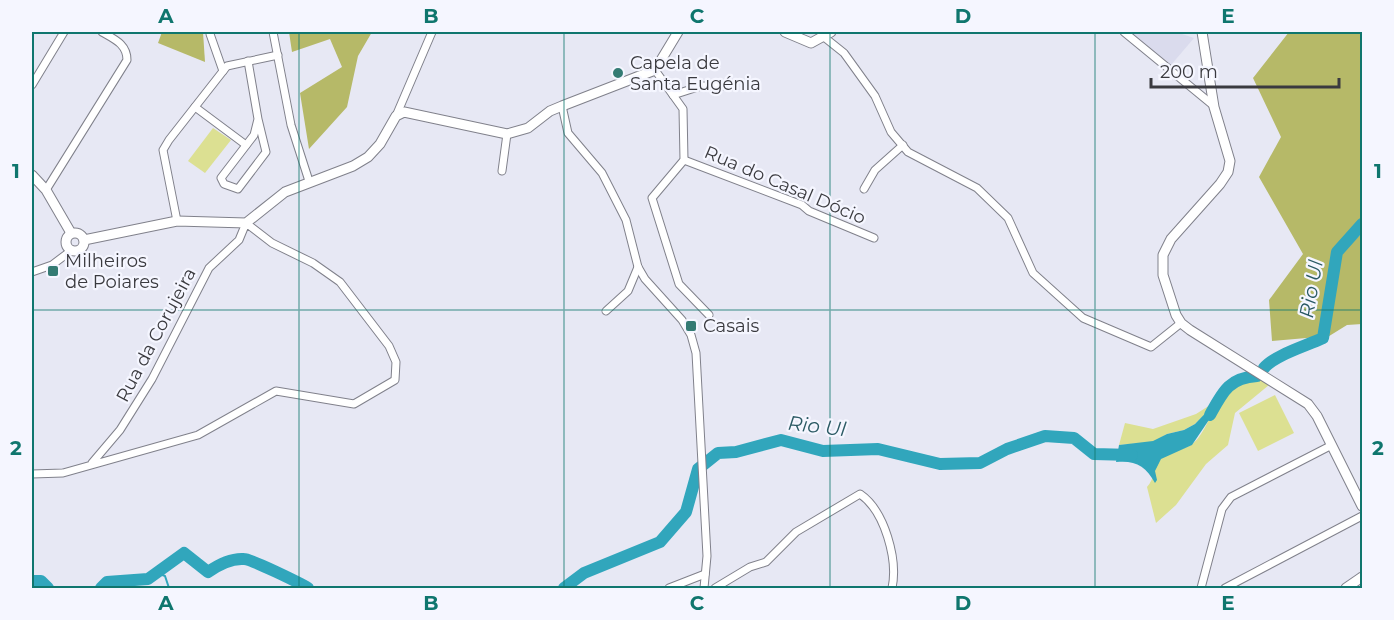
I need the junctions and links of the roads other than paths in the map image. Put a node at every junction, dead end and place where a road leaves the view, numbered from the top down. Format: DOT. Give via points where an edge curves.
graph roads {
  1 [pos="64,32"];
  2 [pos="102,32"];
  3 [pos="273,32"];
  4 [pos="432,32"];
  5 [pos="678,32"];
  6 [pos="785,32"];
  7 [pos="1124,32"];
  8 [pos="1202,32"];
  9 [pos="827,33"];
  10 [pos="210,34"];
  11 [pos="278,56"];
  12 [pos="248,61"];
  13 [pos="656,70"];
  14 [pos="223,71"];
  15 [pos="32,86"];
  16 [pos="732,86"];
  17 [pos="673,95"];
  18 [pos="562,105"];
  19 [pos="1214,106"];
  20 [pos="195,107"];
  21 [pos="396,116"];
  22 [pos="258,119"];
  23 [pos="507,134"];
  24 [pos="246,145"];
  25 [pos="903,145"];
  26 [pos="684,160"];
  27 [pos="502,171"];
  28 [pos="32,178"];
  29 [pos="309,181"];
  30 [pos="864,189"];
  31 [pos="46,190"];
  32 [pos="177,221"];
  33 [pos="246,223"];
  34 [pos="71,233"];
  35 [pos="874,238"];
  36 [pos="84,240"];
  37 [pos="72,250"];
  38 [pos="638,267"];
  39 [pos="32,272"];
  40 [pos="606,310"];
  41 [pos="709,315"];
  42 [pos="1181,323"];
  43 [pos="1332,445"];
  44 [pos="92,463"];
  45 [pos="32,474"];
  46 [pos="1362,506"];
  47 [pos="1362,516"];
  48 [pos="705,574"];
  49 [pos="1362,577"];
  50 [pos="688,581"];
  51 [pos="1204,587"];
  52 [pos="669,588"];
  53 [pos="704,588"];
  54 [pos="715,588"];
  55 [pos="892,588"];
  56 [pos="1224,588"];
  57 [pos="1346,588"];
  1 -- 15 [label="street"];
  2 -- 31 [label="street" via="122,44 127,52 124,67"];
  3 -- 11 [label="street"];
  4 -- 21 [label="street"];
  5 -- 13 [label="street"];
  6 -- 9 [label="street" via="811,43"];
  7 -- 19 [label="street"];
  8 -- 19 [label="street"];
  9 -- 25 [label="street" via="875,96 891,132"];
  10 -- 14 [label="street"];
  11 -- 12 [label="street"];
  11 -- 29 [label="street" via="291,125"];
  12 -- 14 [label="street" via="227,66"];
  12 -- 22 [label="street"];
  13 -- 17 [label="street"];
  13 -- 18 [label="street"];
  14 -- 20 [label="street"];
  16 -- 17 [label="street" via="701,86"];
  17 -- 26 [label="street" via="683,109"];
  18 -- 23 [label="street" via="523,131"];
  18 -- 38 [label="street" via="568,133 602,173 626,220"];
  19 -- 42 [label="street" via="1228,152 1228,172 1171,239 1163,255 1163,275"];
  20 -- 24 [label="street"];
  20 -- 32 [label="street" via="163,150"];
  21 -- 23 [label="street" via="414,112"];
  21 -- 29 [label="street" via="368,157"];
  22 -- 24 [label="street" via="254,135"];
  22 -- 24 [label="street" via="266,152 238,189 224,184 222,178"];
  23 -- 27 [label="street"];
  25 -- 30 [label="street" via="875,170"];
  25 -- 42 [label="street" via="977,189 1008,218 1033,273 1083,318 1151,347"];
  26 -- 35 [label="street, Rua do Casal Dócio" via="802,205"];
  26 -- 41 [label="street" via="652,198 679,284"];
  28 -- 31 [label="street"];
  29 -- 33 [label="street" via="285,192"];
  31 -- 34 [label="street"];
  32 -- 33 [label="street"];
  32 -- 36 [label="street"];
  33 -- 44 [label="street, Rua da Corujeira" via="239,240 209,268 152,380 120,430"];
  33 -- 44 [label="street" via="272,243 313,263 340,282 389,346 396,362 394,380 354,404 276,391 198,435 156,444 106,463"];
  34 -- 36 [label="street"];
  34 -- 37 [label="street" via="66,244"];
  36 -- 37 [label="street" via="81,249"];
  37 -- 39 [label="street" via="52,265"];
  38 -- 40 [label="street" via="628,291"];
  38 -- 48 [label="street" via="691,335 696,353"];
  42 -- 43 [label="street" via="1308,404"];
  43 -- 46 [label="street"];
  43 -- 51 [label="street" via="1231,497 1222,508"];
  44 -- 45 [label="street" via="63,473"];
  47 -- 56 [label="street"];
  48 -- 50 [label="street"];
  48 -- 53 [label="street"];
  49 -- 57 [label="street"];
  50 -- 52 [label="street"];
  50 -- 53 [label="street"];
  54 -- 55 [label="street" via="766,562 796,532 860,494 880,521 892,552"];
}
